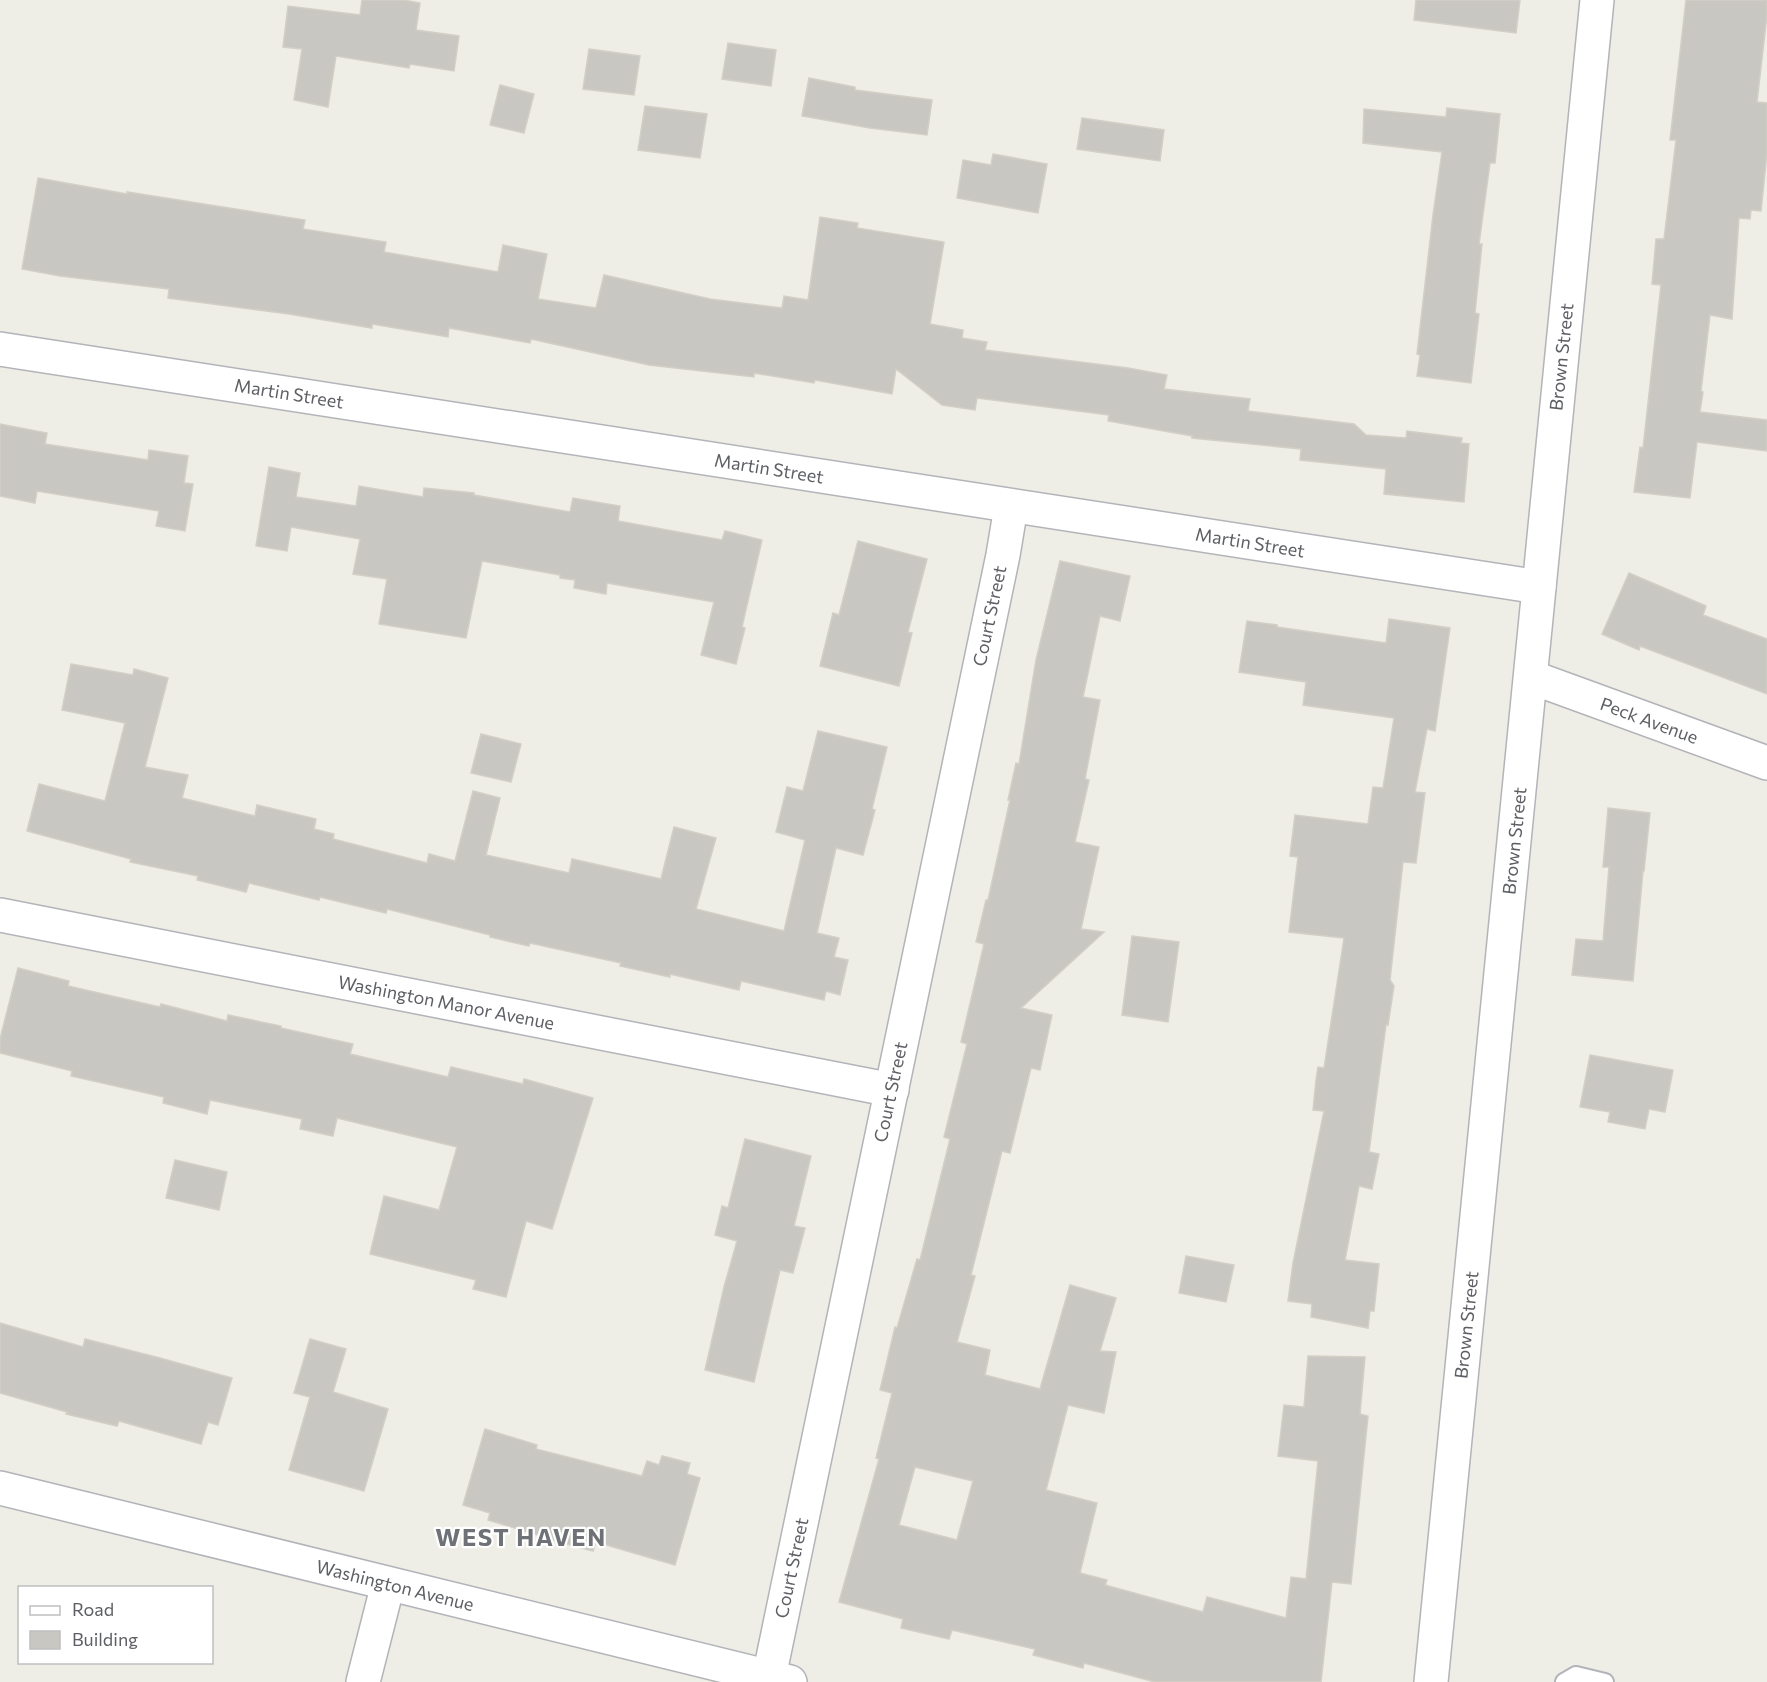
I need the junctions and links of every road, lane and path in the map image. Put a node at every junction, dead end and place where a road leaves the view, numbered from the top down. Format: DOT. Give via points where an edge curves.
graph roads {
  1 [pos="1597,0"];
  2 [pos="0,349"];
  3 [pos="1011,507"];
  4 [pos="1539,588"];
  5 [pos="1531,677"];
  6 [pos="1767,763"];
  7 [pos="0,915"];
  8 [pos="892,1090"];
  9 [pos="0,1488"];
  10 [pos="388,1584"];
  11 [pos="780,1679"];
  12 [pos="363,1682"];
  13 [pos="1431,1682"];
  14 [pos="1564,1682"];
  15 [pos="1605,1682"];
  1 -- 4 [label="street, Brown Street"];
  2 -- 3 [label="street, Martin Street"];
  3 -- 4 [label="street, Martin Street"];
  3 -- 8 [label="street, Court Street"];
  4 -- 5 [label="street, Brown Street"];
  5 -- 6 [label="street, Peck Avenue"];
  5 -- 13 [label="street, Brown Street"];
  7 -- 8 [label="street, Washington Manor Avenue"];
  8 -- 11 [label="street, Court Street"];
  9 -- 10 [label="street, Washington Avenue"];
  10 -- 11 [label="street, Washington Avenue"];
  10 -- 12 [label="street"];
  14 -- 15 [label="lane" via="1576,1675"];
}
